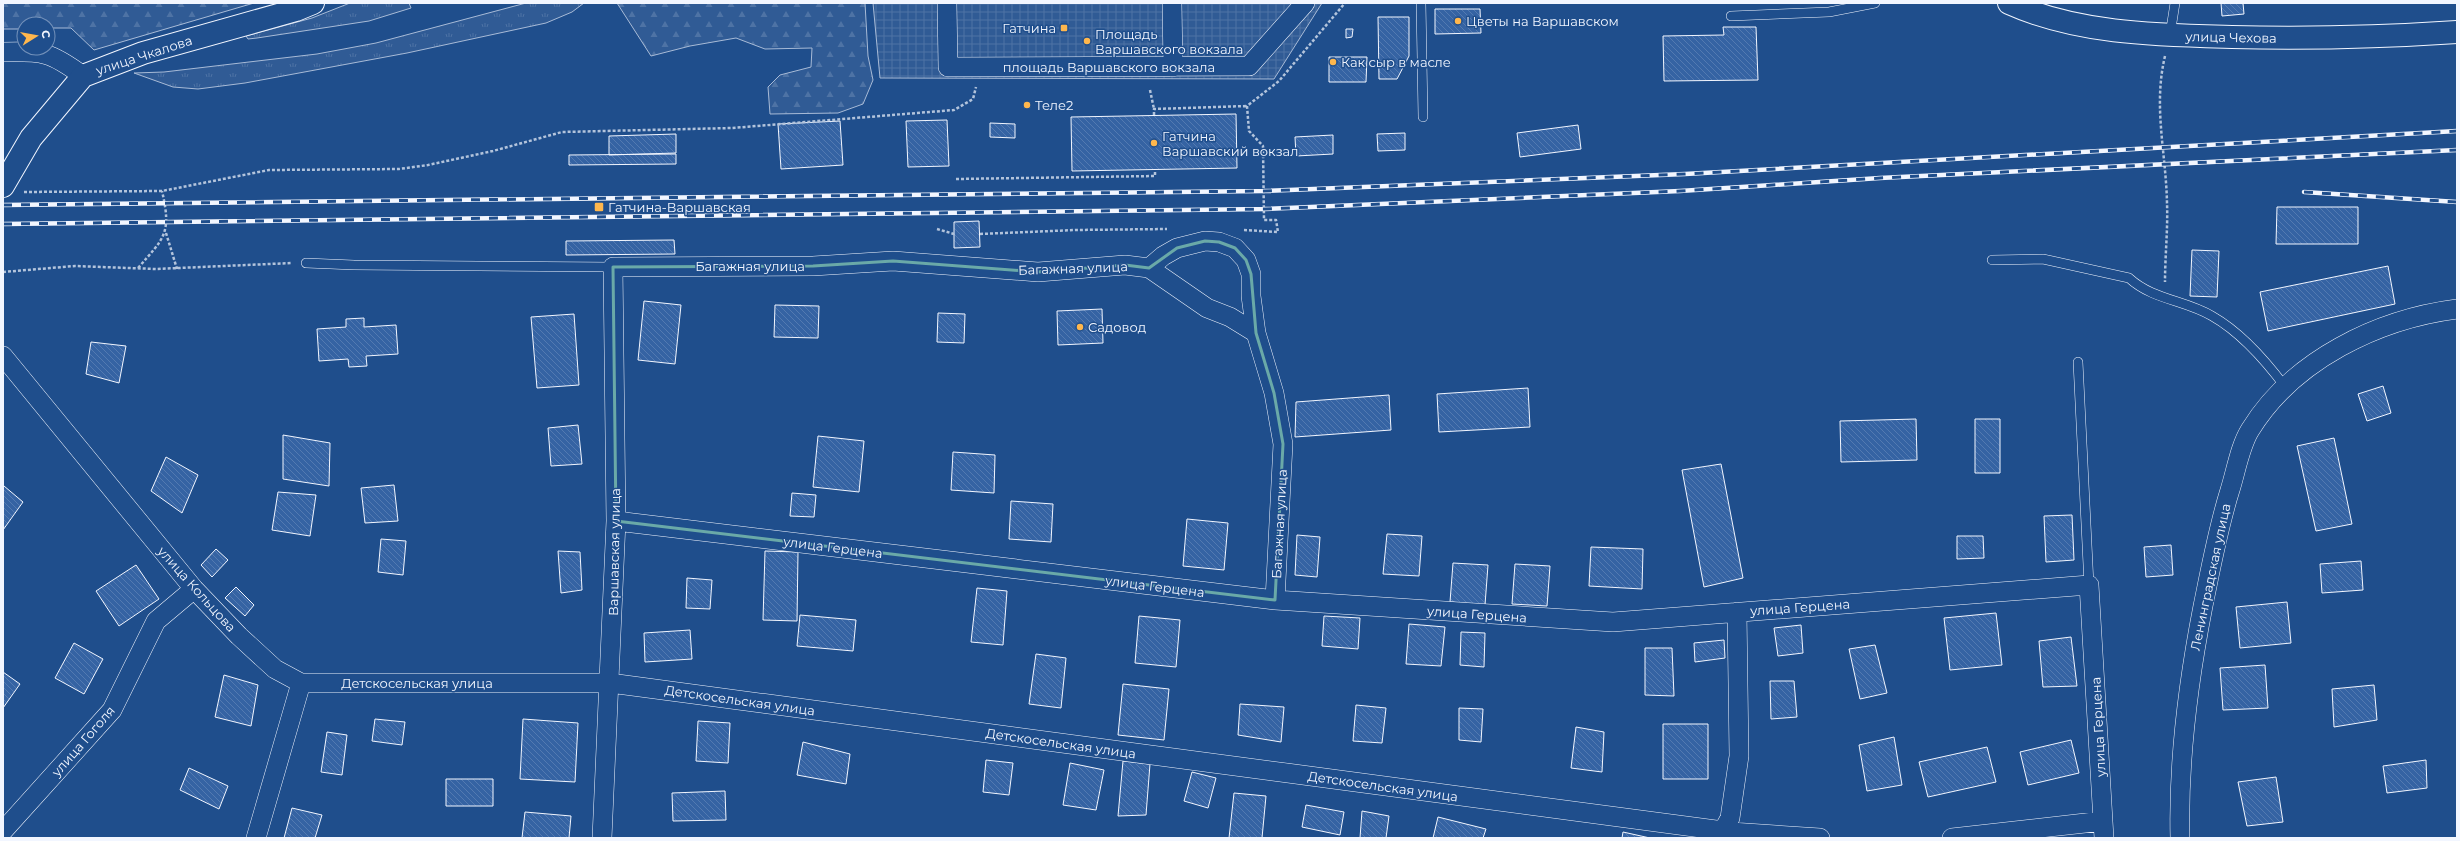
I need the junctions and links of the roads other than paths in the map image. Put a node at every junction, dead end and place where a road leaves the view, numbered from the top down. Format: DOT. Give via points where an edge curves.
graph roads {
  1 [pos="313,3"];
  2 [pos="947,3"];
  3 [pos="1172,3"];
  4 [pos="1305,3"];
  5 [pos="1421,3"];
  6 [pos="1875,3"];
  7 [pos="2009,3"];
  8 [pos="2175,3"];
  9 [pos="1731,16"];
  10 [pos="2457,32"];
  11 [pos="2170,35"];
  12 [pos="3,52"];
  13 [pos="1173,67"];
  14 [pos="83,76"];
  15 [pos="1424,117"];
  16 [pos="11,189"];
  17 [pos="1992,260"];
  18 [pos="306,263"];
  19 [pos="613,267"];
  20 [pos="1149,268"];
  21 [pos="1251,296"];
  22 [pos="2449,310"];
  23 [pos="1230,317"];
  24 [pos="1256,333"];
  25 [pos="3,356"];
  26 [pos="2078,362"];
  27 [pos="2286,388"];
  28 [pos="616,520"];
  29 [pos="2089,585"];
  30 [pos="194,589"];
  31 [pos="1275,600"];
  32 [pos="1737,612"];
  33 [pos="301,683"];
  34 [pos="610,683"];
  35 [pos="2104,830"];
  36 [pos="3,831"];
  37 [pos="1721,835"];
  38 [pos="256,838"];
  39 [pos="602,838"];
  40 [pos="1820,838"];
  41 [pos="1952,838"];
  42 [pos="2180,838"];
  1 -- 14 [label="street, улица Чкалова" via="143,53"];
  2 -- 13 [label="street, площадь Варшавского вокзала" via="948,67"];
  3 -- 13 [label="street"];
  4 -- 13 [label="street, площадь Варшавского вокзала" via="1249,66"];
  5 -- 15 [label="lane"];
  6 -- 9 [label="lane" via="1814,13"];
  7 -- 11 [label="street, улица Чехова" via="2054,21"];
  8 -- 11 [label="lane"];
  10 -- 11 [label="street, улица Чехова" via="2326,39"];
  12 -- 14 [label="street" via="34,51 59,58"];
  14 -- 16 [label="street, улица Чкалова" via="31,138"];
  17 -- 27 [label="lane" via="2043,259 2129,278 2140,288 2164,299 2212,316 2264,359"];
  18 -- 19 [label="lane"];
  19 -- 20 [label="street, Багажная улица" via="813,266 894,261 1038,272 1125,265"];
  19 -- 28 [label="street, Варшавская улица"];
  20 -- 21 [label="street, Багажная улица" via="1178,248 1205,241 1219,242 1236,248 1246,260 1251,274"];
  20 -- 23 [label="street" via="1207,308"];
  21 -- 23 [label="street" via="1240,311"];
  21 -- 24 [label="street, Багажная улица"];
  22 -- 27 [label="street, Ленинградская улица" via="2405,320 2367,334 2333,351"];
  23 -- 24 [label="street"];
  24 -- 31 [label="street, Багажная улица" via="1274,393 1283,444"];
  25 -- 30 [label="street, улица Кольцова"];
  26 -- 29 [label="lane"];
  27 -- 42 [label="street, Ленинградская улица" via="2250,430 2218,528 2184,724"];
  28 -- 31 [label="street, улица Герцена"];
  28 -- 34 [label="street, Варшавская улица"];
  29 -- 32 [label="street, улица Герцена"];
  29 -- 35 [label="street, улица Герцена"];
  30 -- 33 [label="street, улица Кольцова" via="275,669"];
  30 -- 36 [label="street, улица Гоголя" via="156,620 112,710"];
  31 -- 32 [label="street, улица Герцена" via="1613,622"];
  32 -- 37 [label="street" via="1740,756 1730,818"];
  33 -- 34 [label="street, Детскосельская улица"];
  33 -- 38 [label="street"];
  34 -- 37 [label="street, Детскосельская улица"];
  34 -- 39 [label="street, Варшавская улица"];
  35 -- 41 [label="street"];
  37 -- 40 [label="street, Детскосельская улица"];
}
